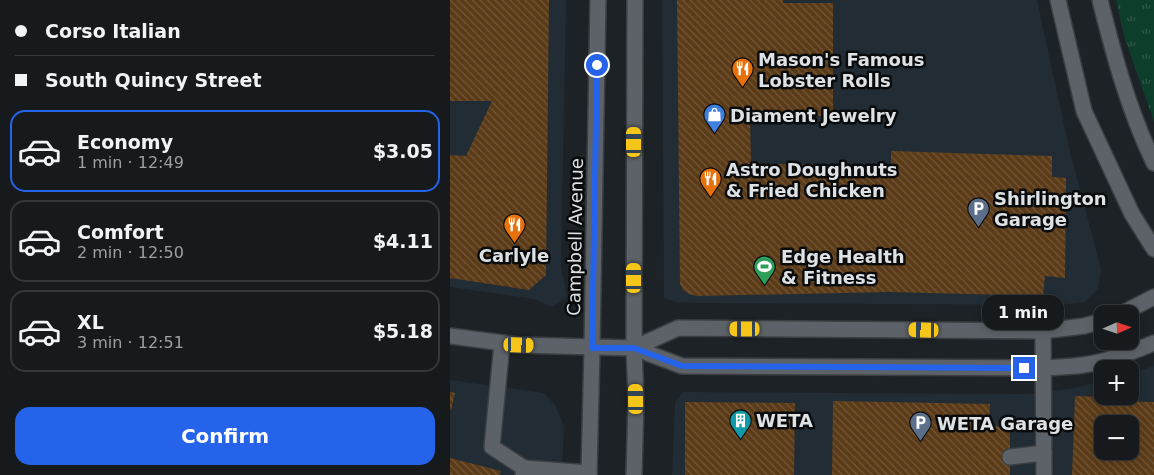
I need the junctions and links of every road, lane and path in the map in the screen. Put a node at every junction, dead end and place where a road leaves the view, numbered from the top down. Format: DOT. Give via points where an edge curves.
graph roads {
  1 [pos="598,0"];
  2 [pos="635,0"];
  3 [pos="1058,0"];
  4 [pos="1100,0"];
  5 [pos="1154,163"];
  6 [pos="1154,249"];
  7 [pos="1154,297"];
  8 [pos="1138,305"];
  9 [pos="1094,323"];
  10 [pos="1043,331"];
  11 [pos="450,336"];
  12 [pos="502,343"];
  13 [pos="1154,343"];
  14 [pos="592,348"];
  15 [pos="634,348"];
  16 [pos="1043,368"];
  17 [pos="1044,452"];
  18 [pos="1010,457"];
  19 [pos="524,472"];
  20 [pos="589,474"];
  21 [pos="634,475"];
  22 [pos="1044,475"];
  1 -- 14 [label="street, Campbell Avenue"];
  2 -- 15 [label="street"];
  3 -- 6 [label="street" via="1084,110 1132,214"];
  4 -- 5 [label="street" via="1114,54"];
  7 -- 8 [label="street"];
  9 -- 10 [label="street"];
  10 -- 15 [label="street" via="678,328"];
  10 -- 16 [label="street"];
  11 -- 12 [label="street"];
  12 -- 14 [label="street"];
  12 -- 19 [label="street" via="492,446"];
  13 -- 16 [label="street" via="1084,365"];
  14 -- 15 [label="street"];
  14 -- 20 [label="street, Campbell Avenue"];
  15 -- 16 [label="street" via="682,366"];
  15 -- 21 [label="street"];
  16 -- 17 [label="street"];
  17 -- 18 [label="street"];
  17 -- 22 [label="street"];
  19 -- 20 [label="street"];
}
